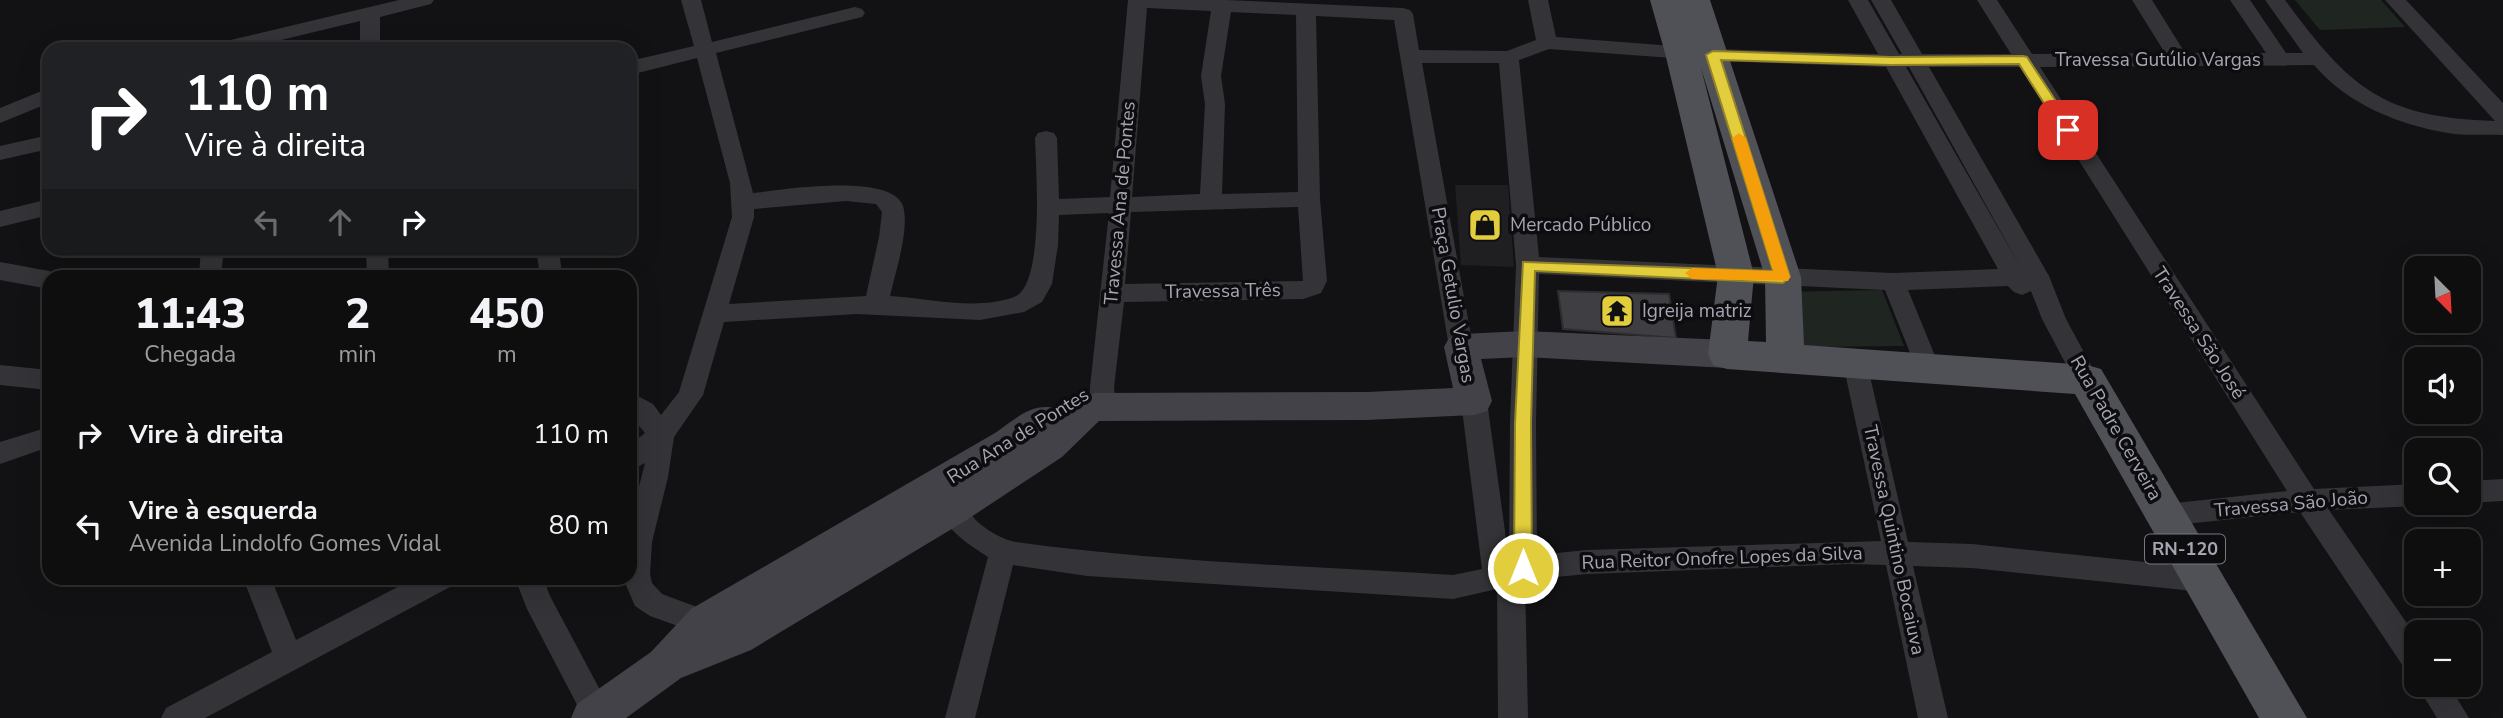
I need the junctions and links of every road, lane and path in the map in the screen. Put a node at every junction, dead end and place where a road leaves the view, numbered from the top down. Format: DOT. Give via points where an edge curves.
graph roads {
  1 [pos="424,0"];
  2 [pos="691,0"];
  3 [pos="1538,0"];
  4 [pos="1665,0"];
  5 [pos="1695,0"];
  6 [pos="1858,0"];
  7 [pos="1881,0"];
  8 [pos="1987,0"];
  9 [pos="2142,0"];
  10 [pos="2240,0"];
  11 [pos="2275,0"];
  12 [pos="2395,0"];
  13 [pos="1138,1"];
  14 [pos="1222,5"];
  15 [pos="1405,7"];
  16 [pos="1306,10"];
  17 [pos="370,11"];
  18 [pos="855,13"];
  19 [pos="246,42"];
  20 [pos="370,42"];
  21 [pos="1547,43"];
  22 [pos="705,51"];
  23 [pos="1697,54"];
  24 [pos="1412,56"];
  25 [pos="1509,57"];
  26 [pos="2280,59"];
  27 [pos="2320,59"];
  28 [pos="2023,60"];
  29 [pos="2179,60"];
  30 [pos="1891,61"];
  31 [pos="1915,61"];
  32 [pos="637,66"];
  33 [pos="42,98"];
  34 [pos="0,116"];
  35 [pos="2503,116"];
  36 [pos="2503,128"];
  37 [pos="1046,138"];
  38 [pos="42,144"];
  39 [pos="0,153"];
  40 [pos="1309,199"];
  41 [pos="743,202"];
  42 [pos="1211,203"];
  43 [pos="1119,205"];
  44 [pos="1047,206"];
  45 [pos="42,209"];
  46 [pos="0,219"];
  47 [pos="1528,265"];
  48 [pos="0,271"];
  49 [pos="1735,275"];
  50 [pos="2026,276"];
  51 [pos="1783,277"];
  52 [pos="42,279"];
  53 [pos="1893,282"];
  54 [pos="1113,293"];
  55 [pos="876,305"];
  56 [pos="712,314"];
  57 [pos="1525,344"];
  58 [pos="1461,347"];
  59 [pos="1727,354"];
  60 [pos="1785,357"];
  61 [pos="1855,363"];
  62 [pos="1928,368"];
  63 [pos="0,375"];
  64 [pos="42,379"];
  65 [pos="2087,380"];
  66 [pos="1471,392"];
  67 [pos="1102,396"];
  68 [pos="637,406"];
  69 [pos="661,435"];
  70 [pos="42,439"];
  71 [pos="0,453"];
  72 [pos="637,454"];
  73 [pos="2503,490"];
  74 [pos="2481,491"];
  75 [pos="2404,496"];
  76 [pos="944,498"];
  77 [pos="2307,500"];
  78 [pos="2166,516"];
  79 [pos="1003,551"];
  80 [pos="1897,554"];
  81 [pos="637,557"];
  82 [pos="1511,572"];
  83 [pos="2203,580"];
  84 [pos="637,583"];
  85 [pos="260,585"];
  86 [pos="427,585"];
  87 [pos="532,585"];
  88 [pos="721,629"];
  89 [pos="2404,644"];
  90 [pos="289,658"];
  91 [pos="2440,697"];
  92 [pos="595,716"];
  93 [pos="176,718"];
  94 [pos="960,718"];
  95 [pos="1513,718"];
  96 [pos="1933,718"];
  97 [pos="2284,718"];
  98 [pos="2454,718"];
  1 -- 17 [label="street"];
  2 -- 22 [label="street"];
  3 -- 21 [label="street"];
  4 -- 23 [label="main road"];
  5 -- 23 [label="main road"];
  6 -- 30 [label="street, Rua Padre Cerveira"];
  7 -- 31 [label="street, Rua Padre Cerveira"];
  8 -- 28 [label="street, Travessa São José"];
  9 -- 29 [label="street"];
  10 -- 26 [label="street"];
  11 -- 27 [label="street"];
  12 -- 35 [label="street"];
  13 -- 14 [label="street"];
  13 -- 43 [label="street, Travessa Ana de Pontes"];
  14 -- 16 [label="street"];
  14 -- 42 [label="street" via="1211,76 1215,104"];
  15 -- 16 [label="street"];
  15 -- 24 [label="street, Praça Getulio Vargas"];
  16 -- 40 [label="street"];
  17 -- 19 [label="street"];
  17 -- 20 [label="street"];
  18 -- 22 [label="street"];
  21 -- 23 [label="street, Travessa Gutúlio Vargas"];
  21 -- 25 [label="street, Travessa Gutúlio Vargas"];
  22 -- 32 [label="street"];
  22 -- 41 [label="street"];
  23 -- 30 [label="street, Travessa Gutúlio Vargas"];
  23 -- 49 [label="main road"];
  23 -- 51 [label="main road"];
  24 -- 25 [label="street, Travessa Gutúlio Vargas"];
  24 -- 58 [label="street, Praça Getulio Vargas"];
  25 -- 47 [label="street, Praça Getulio Vargas"];
  26 -- 27 [label="street, Travessa Gutúlio Vargas"];
  26 -- 29 [label="street, Travessa Gutúlio Vargas"];
  27 -- 36 [label="street" via="2361,95 2414,116 2448,126"];
  28 -- 29 [label="street, Travessa Gutúlio Vargas"];
  28 -- 31 [label="street, Travessa Gutúlio Vargas"];
  28 -- 77 [label="street, Travessa São José"];
  30 -- 31 [label="street, Travessa Gutúlio Vargas"];
  30 -- 50 [label="street, Rua Padre Cerveira"];
  31 -- 50 [label="street, Rua Padre Cerveira"];
  33 -- 34 [label="street"];
  37 -- 44 [label="street"];
  38 -- 39 [label="street"];
  40 -- 42 [label="street"];
  40 -- 54 [label="street, Travessa Três" via="1313,287"];
  41 -- 55 [label="street" via="834,194 885,198 894,213"];
  41 -- 56 [label="street" via="743,217"];
  42 -- 43 [label="street"];
  43 -- 44 [label="street"];
  43 -- 54 [label="street, Travessa Ana de Pontes"];
  44 -- 55 [label="street" via="1043,278 1034,296 1019,305 995,310"];
  45 -- 46 [label="street"];
  47 -- 49 [label="street"];
  47 -- 57 [label="street, Praça Getulio Vargas"];
  48 -- 52 [label="street"];
  49 -- 51 [label="street"];
  49 -- 59 [label="main road"];
  50 -- 53 [label="street"];
  50 -- 65 [label="street, Rua Padre Cerveira"];
  51 -- 53 [label="street"];
  51 -- 60 [label="main road"];
  53 -- 62 [label="street"];
  54 -- 67 [label="street, Travessa Ana de Pontes"];
  55 -- 56 [label="street"];
  56 -- 69 [label="street" via="690,395"];
  57 -- 58 [label="main road"];
  57 -- 59 [label="main road"];
  57 -- 82 [label="street, Praça Getulio Vargas"];
  58 -- 66 [label="main road, Praça Getulio Vargas"];
  59 -- 60 [label="main road"];
  60 -- 61 [label="main road"];
  61 -- 62 [label="main road"];
  61 -- 80 [label="street, Travessa Quintino Bocaiuva"];
  62 -- 65 [label="main road"];
  63 -- 64 [label="street"];
  65 -- 78 [label="main road, Rua Padre Cerveira / RN-120"];
  66 -- 67 [label="main road, Rua Ana de Pontes" via="1367,406"];
  66 -- 82 [label="street, Praça Getulio Vargas"];
  67 -- 76 [label="main road, Rua Ana de Pontes" via="1049,446"];
  68 -- 69 [label="street"];
  69 -- 72 [label="street"];
  69 -- 81 [label="street"];
  70 -- 71 [label="street"];
  73 -- 74 [label="street"];
  75 -- 77 [label="street, Travessa São João"];
  76 -- 79 [label="street, Rua Reitor Onofre Lopes da Silva" via="966,529"];
  76 -- 88 [label="main road, Rua Ana de Pontes"];
  77 -- 78 [label="street, Travessa São João"];
  77 -- 89 [label="street, Travessa São José"];
  78 -- 83 [label="main road, Rua Padre Cerveira / RN-120"];
  79 -- 82 [label="street, Rua Reitor Onofre Lopes da Silva" via="1087,564 1453,587"];
  79 -- 94 [label="street"];
  80 -- 82 [label="street, Rua Reitor Onofre Lopes da Silva" via="1587,562"];
  80 -- 83 [label="street, Rua Reitor Onofre Lopes da Silva" via="1972,556"];
  80 -- 96 [label="street, Travessa Quintino Bocaiuva"];
  82 -- 95 [label="street, Praça Getulio Vargas"];
  83 -- 97 [label="main road, Rua Padre Cerveira / RN-120"];
  84 -- 88 [label="street" via="646,598 669,611"];
  85 -- 90 [label="street"];
  86 -- 90 [label="street"];
  87 -- 92 [label="street"];
  88 -- 92 [label="main road, Rua Ana de Pontes"];
  90 -- 93 [label="street"];
  91 -- 98 [label="street"];
}
